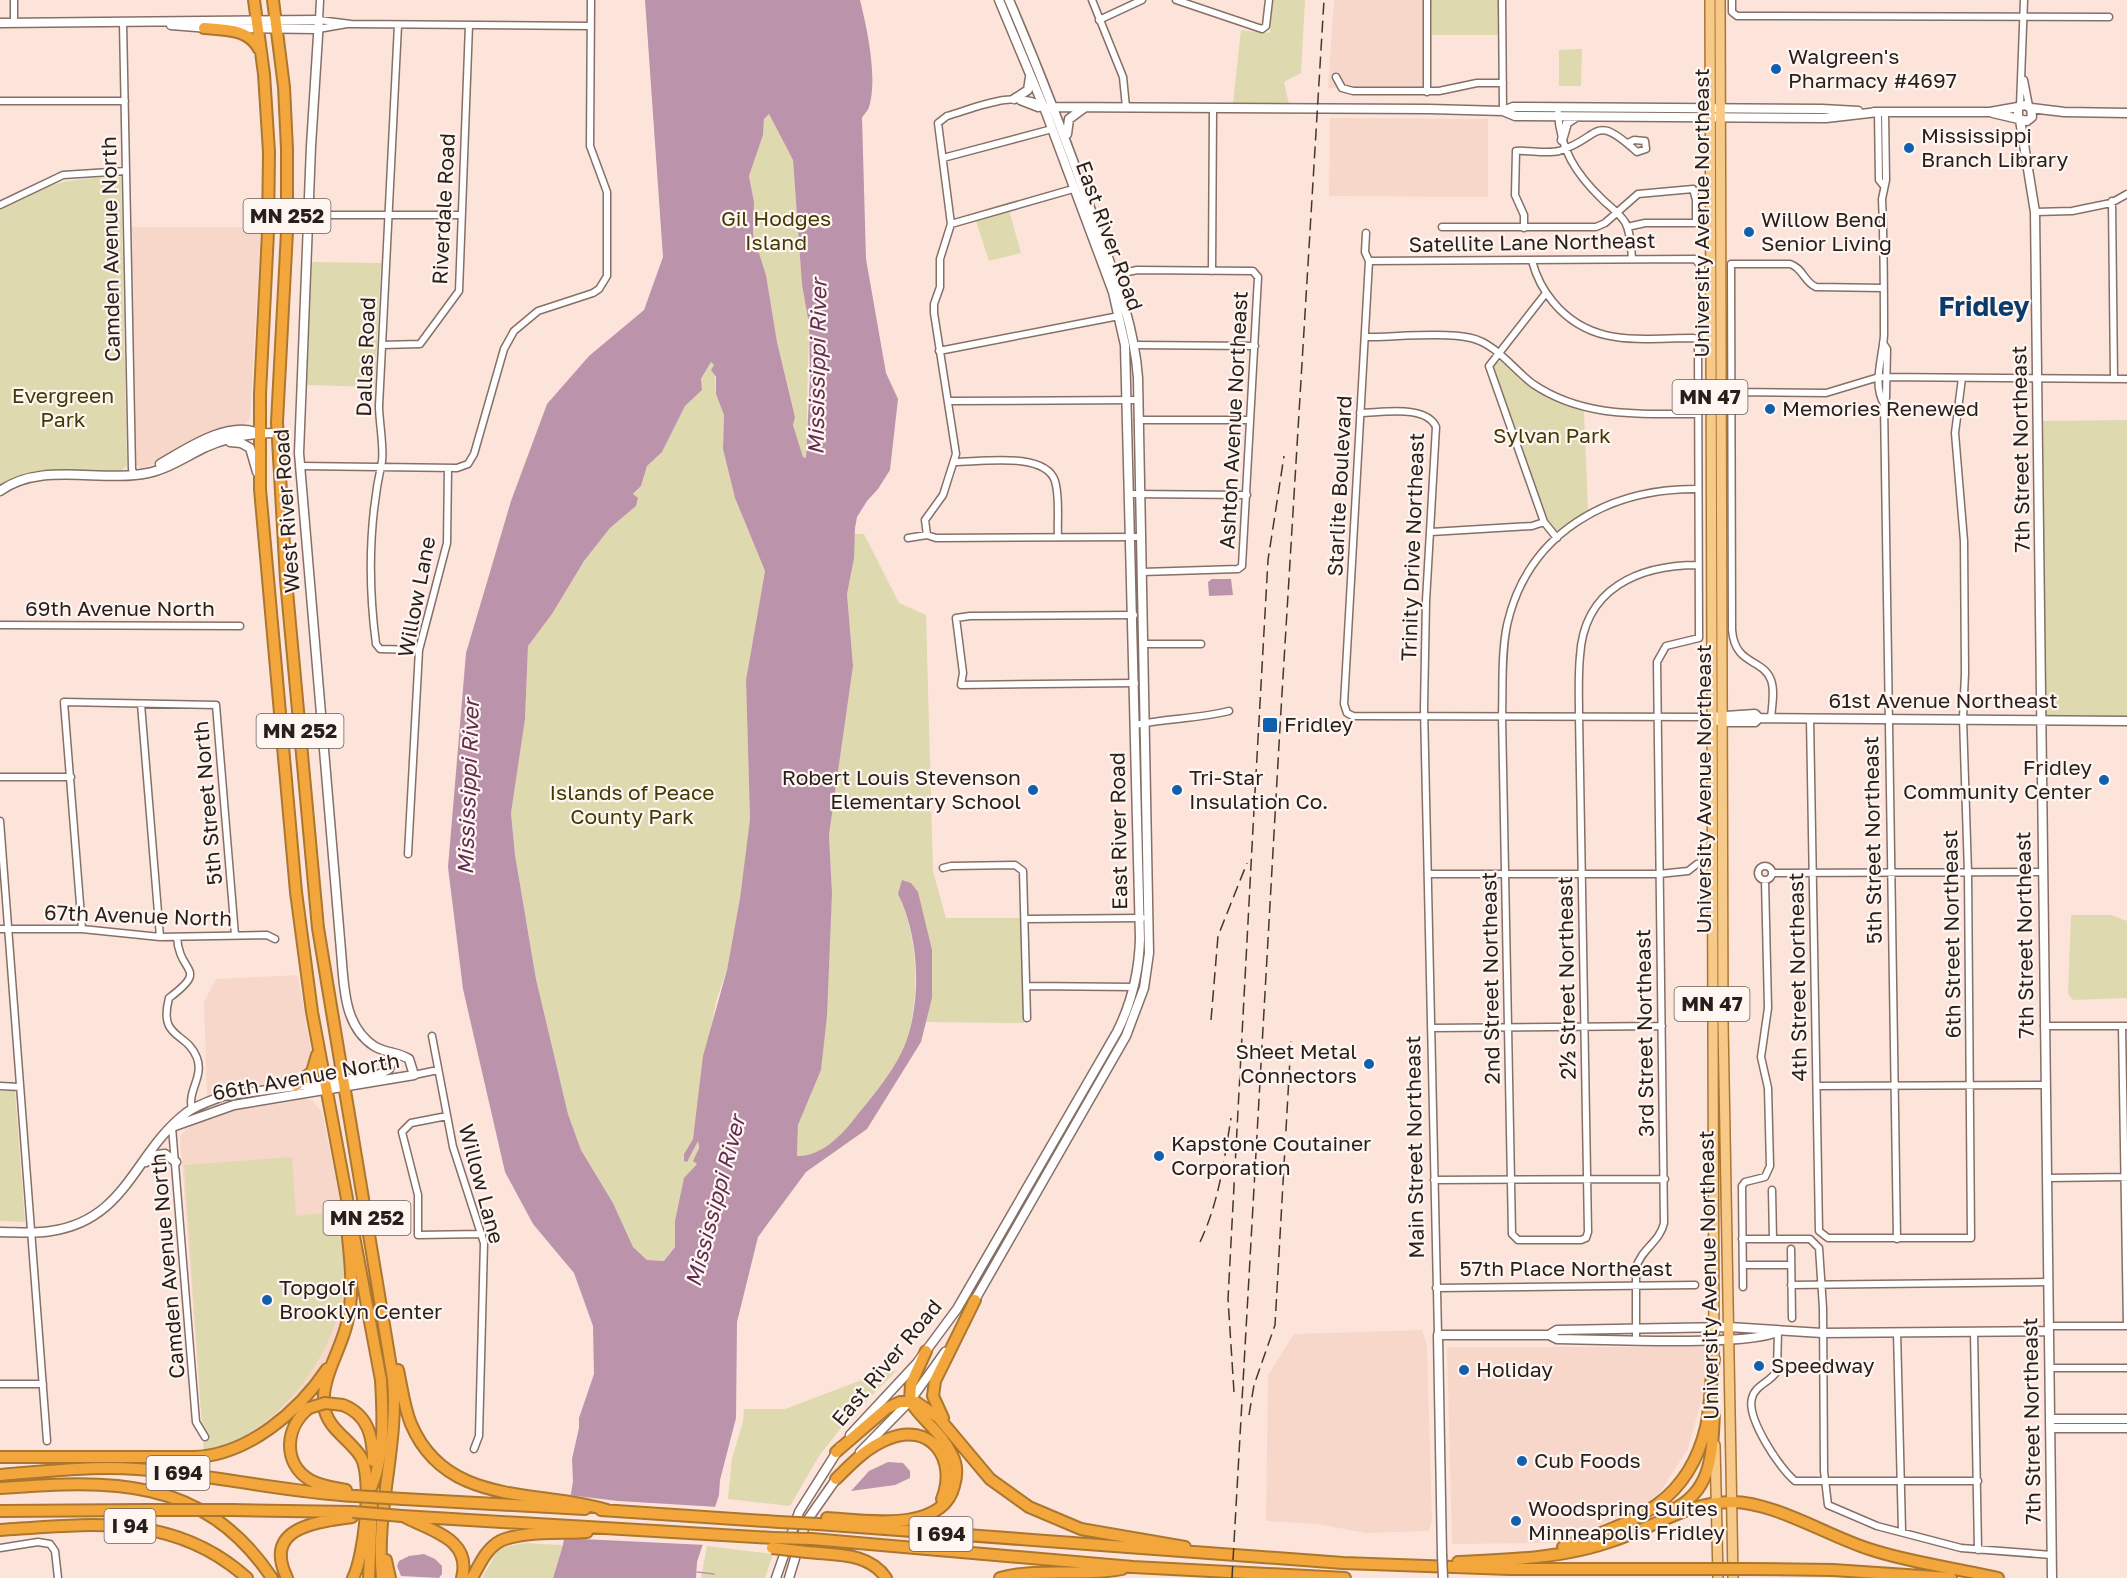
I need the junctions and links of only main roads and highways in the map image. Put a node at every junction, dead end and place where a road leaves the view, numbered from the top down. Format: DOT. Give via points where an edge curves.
graph roads {
  1 [pos="254,0"];
  2 [pos="273,0"];
  3 [pos="1710,0"];
  4 [pos="1720,0"];
  5 [pos="204,28"];
  6 [pos="261,54"];
  7 [pos="318,1046"];
  8 [pos="296,1085"];
  9 [pos="341,1171"];
  10 [pos="374,1264"];
  11 [pos="975,1300"];
  12 [pos="345,1330"];
  13 [pos="926,1351"];
  14 [pos="1714,1359"];
  15 [pos="910,1401"];
  16 [pos="1714,1407"];
  17 [pos="961,1446"];
  18 [pos="836,1452"];
  19 [pos="0,1457"];
  20 [pos="0,1475"];
  21 [pos="388,1479"];
  22 [pos="836,1479"];
  23 [pos="372,1486"];
  24 [pos="0,1488"];
  25 [pos="355,1494"];
  26 [pos="1732,1502"];
  27 [pos="545,1503"];
  28 [pos="1716,1503"];
  29 [pos="0,1513"];
  30 [pos="352,1514"];
  31 [pos="929,1515"];
  32 [pos="402,1516"];
  33 [pos="819,1521"];
  34 [pos="0,1530"];
  35 [pos="544,1530"];
  36 [pos="738,1537"];
  37 [pos="1569,1551"];
  38 [pos="1202,1553"];
  39 [pos="1517,1558"];
  40 [pos="1343,1563"];
  41 [pos="1133,1566"];
  42 [pos="247,1578"];
  43 [pos="272,1578"];
  44 [pos="287,1578"];
  45 [pos="353,1578"];
  46 [pos="369,1578"];
  47 [pos="382,1578"];
  48 [pos="390,1578"];
  49 [pos="462,1578"];
  50 [pos="472,1578"];
  51 [pos="886,1578"];
  52 [pos="1000,1578"];
  53 [pos="1345,1578"];
  54 [pos="1718,1578"];
  55 [pos="1733,1578"];
  56 [pos="1951,1578"];
  57 [pos="1998,1578"];
  1 -- 6 [label="highway, MN 252"];
  2 -- 10 [label="highway, MN 252" via="287,149 278,433 281,516 315,899"];
  3 -- 14 [label="main road, University Avenue Northeast / MN 47"];
  4 -- 26 [label="main road, University Avenue Northeast / MN 47" via="1723,1023"];
  5 -- 6 [label="highway" via="246,34"];
  6 -- 7 [label="highway, MN 252" via="269,206 259,433 261,489 298,920"];
  7 -- 8 [label="highway" via="312,1072"];
  7 -- 9 [label="highway, MN 252"];
  9 -- 12 [label="highway" via="351,1281"];
  9 -- 23 [label="highway" via="381,1380 381,1439"];
  10 -- 21 [label="highway" via="394,1395"];
  10 -- 27 [label="highway" via="405,1406 422,1444 447,1470 470,1484"];
  11 -- 17 [label="highway" via="933,1389 938,1408"];
  12 -- 19 [label="highway" via="329,1366 299,1402 227,1452 195,1457"];
  12 -- 45 [label="highway" via="326,1383 324,1404 330,1422 359,1455 366,1473 360,1557"];
  13 -- 15 [label="highway" via="911,1384"];
  14 -- 16 [label="main road, University Avenue Northeast / MN 47"];
  14 -- 39 [label="highway" via="1702,1438 1682,1480 1668,1498 1646,1513 1573,1544"];
  15 -- 17 [label="highway" via="930,1409"];
  15 -- 18 [label="highway" via="882,1411"];
  15 -- 31 [label="highway" via="947,1446 955,1463 951,1496"];
  16 -- 28 [label="main road, University Avenue Northeast / MN 47"];
  16 -- 37 [label="highway" via="1710,1464 1694,1495 1658,1516"];
  17 -- 38 [label="highway" via="1002,1489 1047,1517 1096,1532 1177,1544"];
  20 -- 25 [label="highway, I 694" via="136,1469 281,1490"];
  21 -- 47 [label="highway" via="381,1538"];
  21 -- 48 [label="highway" via="385,1547"];
  22 -- 31 [label="highway" via="881,1442 902,1435 924,1438 941,1452 948,1473 941,1502"];
  23 -- 25 [label="highway, bridge" via="369,1429 358,1413 343,1405 325,1403 309,1408 296,1421 291,1434 294,1463 310,1480"];
  23 -- 46 [label="highway"];
  24 -- 43 [label="highway, I 94" via="87,1482 159,1493 217,1521 246,1546"];
  25 -- 27 [label="highway, I 694, bridge"];
  26 -- 28 [label="highway"];
  26 -- 55 [label="main road, University Avenue Northeast / MN 47"];
  26 -- 57 [label="highway" via="1767,1509 1881,1553"];
  27 -- 33 [label="highway, I 694, bridge" via="734,1519"];
  28 -- 37 [label="highway" via="1684,1511 1616,1540"];
  28 -- 54 [label="main road, University Avenue Northeast / MN 47"];
  29 -- 30 [label="highway, I 694, bridge" via="231,1510"];
  30 -- 32 [label="highway, I 694, bridge"];
  30 -- 44 [label="highway" via="319,1520 293,1533 283,1553"];
  31 -- 33 [label="highway" via="907,1520"];
  32 -- 35 [label="highway, I 694"];
  32 -- 49 [label="highway" via="456,1544 463,1558"];
  33 -- 38 [label="highway, I 694"];
  34 -- 42 [label="highway, I 94" via="98,1525 148,1528 200,1545"];
  35 -- 36 [label="highway, I 694" via="638,1530"];
  35 -- 50 [label="highway" via="497,1543"];
  36 -- 41 [label="highway, I 694, bridge" via="812,1539"];
  36 -- 51 [label="highway, bridge" via="772,1548 865,1560"];
  37 -- 39 [label="highway"];
  38 -- 40 [label="highway, I 694"];
  39 -- 40 [label="highway"];
  40 -- 56 [label="highway, I 694, bridge" via="1509,1569 1833,1570"];
  41 -- 52 [label="highway" via="1109,1572 1043,1572"];
  41 -- 53 [label="highway, I 694"];
}
